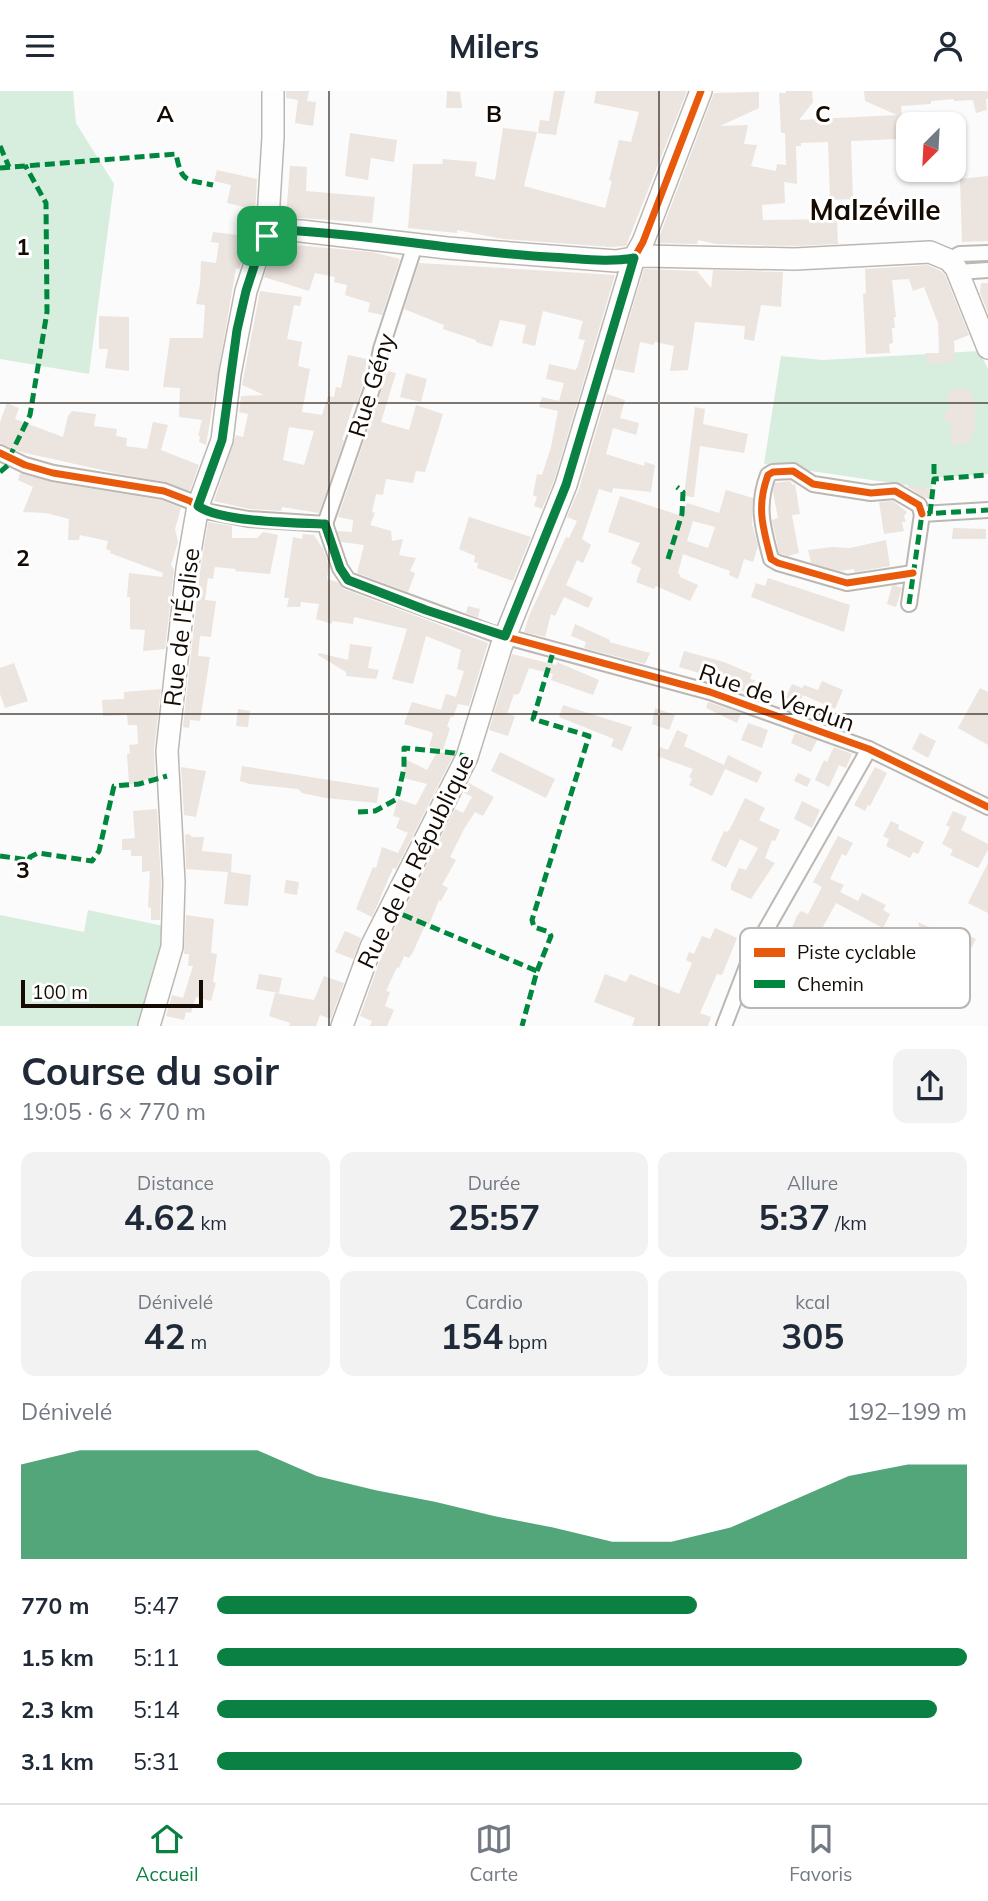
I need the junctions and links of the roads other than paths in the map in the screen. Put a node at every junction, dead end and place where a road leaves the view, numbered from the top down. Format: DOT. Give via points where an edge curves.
graph roads {
  1 [pos="273,91"];
  2 [pos="701,91"];
  3 [pos="267,236"];
  4 [pos="415,245"];
  5 [pos="988,253"];
  6 [pos="634,258"];
  7 [pos="953,266"];
  8 [pos="988,270"];
  9 [pos="988,348"];
  10 [pos="0,453"];
  11 [pos="198,506"];
  12 [pos="988,510"];
  13 [pos="922,514"];
  14 [pos="325,524"];
  15 [pos="913,573"];
  16 [pos="909,604"];
  17 [pos="505,636"];
  18 [pos="869,749"];
  19 [pos="988,807"];
  20 [pos="767,928"];
  21 [pos="740,985"];
  22 [pos="149,1026"];
  23 [pos="342,1026"];
  24 [pos="724,1026"];
  1 -- 3 [label="main road, Rue de l'Église"];
  2 -- 6 [label="main road, Rue de la République"];
  3 -- 4 [label="main road" via="283,230 301,231"];
  3 -- 11 [label="main road, Rue de l'Église" via="246,291 222,440"];
  4 -- 6 [label="main road" via="526,256"];
  4 -- 14 [label="street, Rue Gény"];
  5 -- 7 [label="street" via="960,254"];
  6 -- 7 [label="main road" via="795,259 930,252"];
  6 -- 17 [label="main road, Rue de la République" via="566,485"];
  7 -- 8 [label="street"];
  7 -- 9 [label="main road"];
  10 -- 11 [label="street" via="53,473 164,491"];
  11 -- 14 [label="street" via="248,519"];
  11 -- 22 [label="main road, Rue de l'Église" via="182,604 167,751 174,882 172,947"];
  12 -- 13 [label="street"];
  13 -- 15 [label="street"];
  13 -- 15 [label="street" via="919,505 895,491 871,493 813,484 784,471 768,475 761,509 771,559 778,563 842,583"];
  14 -- 17 [label="street, Rue de Verdun" via="348,580"];
  15 -- 16 [label="street"];
  17 -- 18 [label="street, Rue de Verdun" via="710,692"];
  17 -- 23 [label="main road, Rue de la République" via="467,757 371,947"];
  18 -- 19 [label="street, Rue de Verdun"];
  18 -- 20 [label="street"];
  21 -- 24 [label="street"];
}
